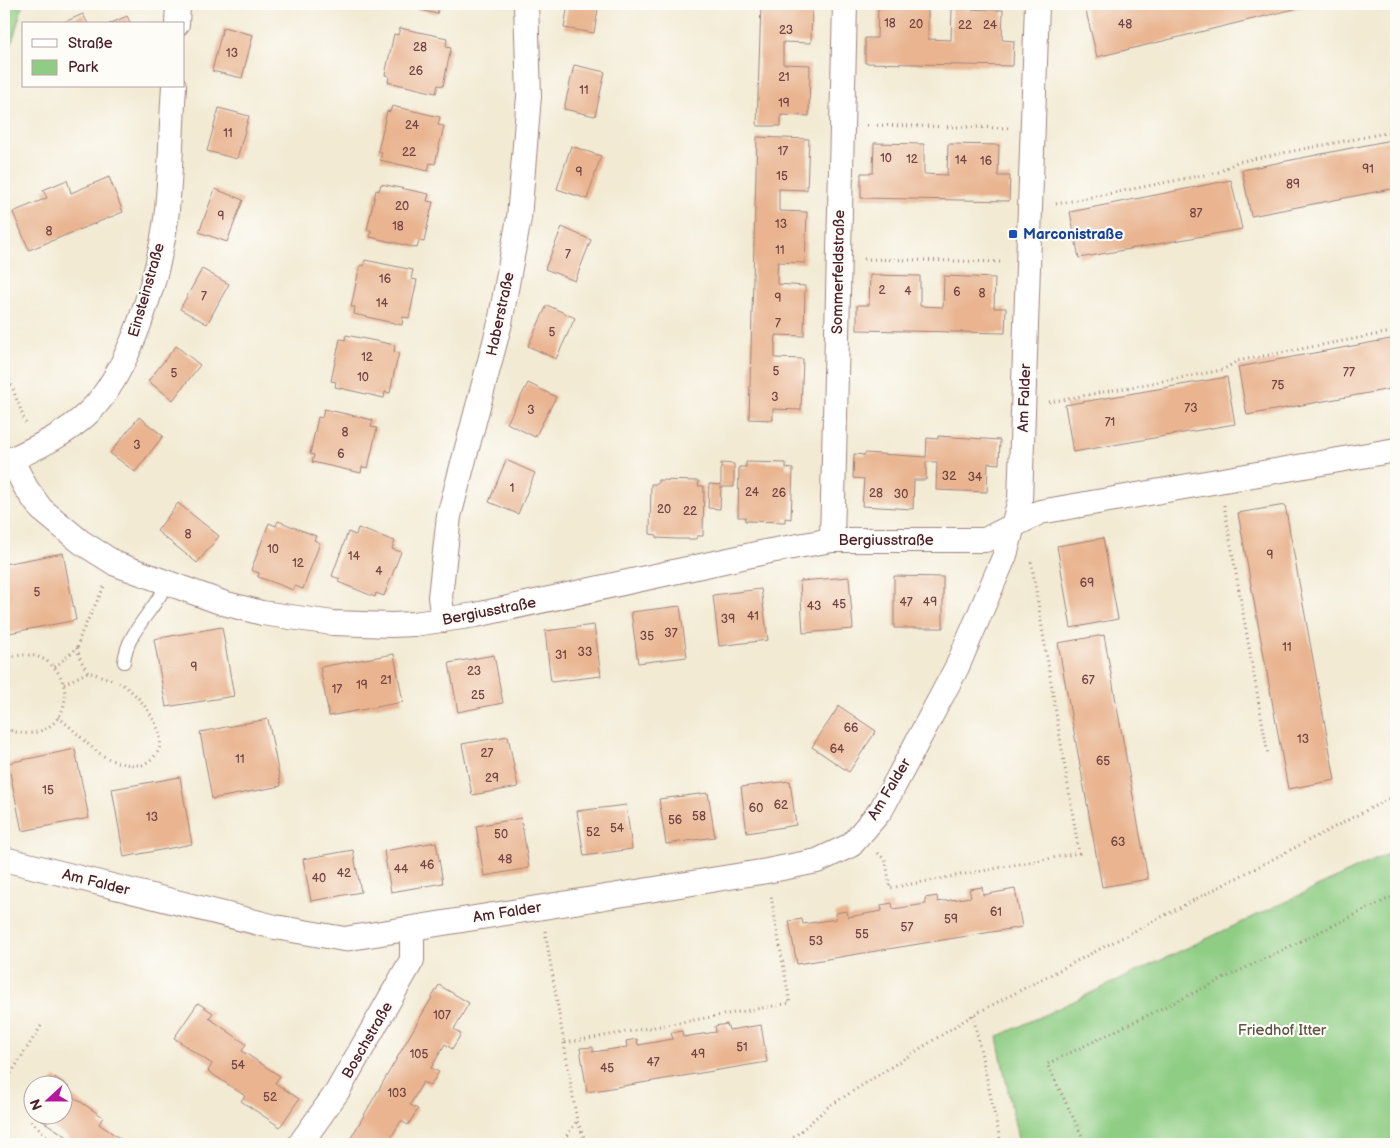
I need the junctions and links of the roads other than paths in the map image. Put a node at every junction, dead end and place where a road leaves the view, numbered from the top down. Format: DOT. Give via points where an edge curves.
graph roads {
  1 [pos="178,4"];
  2 [pos="526,4"];
  3 [pos="845,4"];
  4 [pos="1037,4"];
  5 [pos="177,22"];
  6 [pos="174,88"];
  7 [pos="1396,450"];
  8 [pos="8,461"];
  9 [pos="1010,537"];
  10 [pos="832,540"];
  11 [pos="168,582"];
  12 [pos="443,620"];
  13 [pos="124,662"];
  14 [pos="4,859"];
  15 [pos="412,928"];
  16 [pos="303,1143"];
  1 -- 5 [label="street"];
  2 -- 12 [label="street, Haberstraße" via="529,96 519,218 500,323 449,516 440,597"];
  3 -- 10 [label="street, Sommerfeldstraße"];
  4 -- 9 [label="street, Am Falder" via="1020,500"];
  6 -- 8 [label="street, Einsteinstraße" via="166,220 137,332 106,393 70,428"];
  7 -- 9 [label="street" via="1040,512"];
  8 -- 11 [label="street, Bergiusstraße" via="41,509 81,542 116,564"];
  9 -- 10 [label="street, Bergiusstraße" via="985,540"];
  9 -- 15 [label="street, Am Falder" via="957,667 880,810 851,845 817,861 767,871"];
  10 -- 12 [label="street, Bergiusstraße"];
  11 -- 12 [label="street, Bergiusstraße" via="223,603 262,613 333,623 392,625"];
  11 -- 13 [label="lane" via="160,599 133,635 125,651"];
  14 -- 15 [label="street, Am Falder" via="275,927 344,939"];
  15 -- 16 [label="street, Boschstraße" via="412,960 337,1092"];
}
